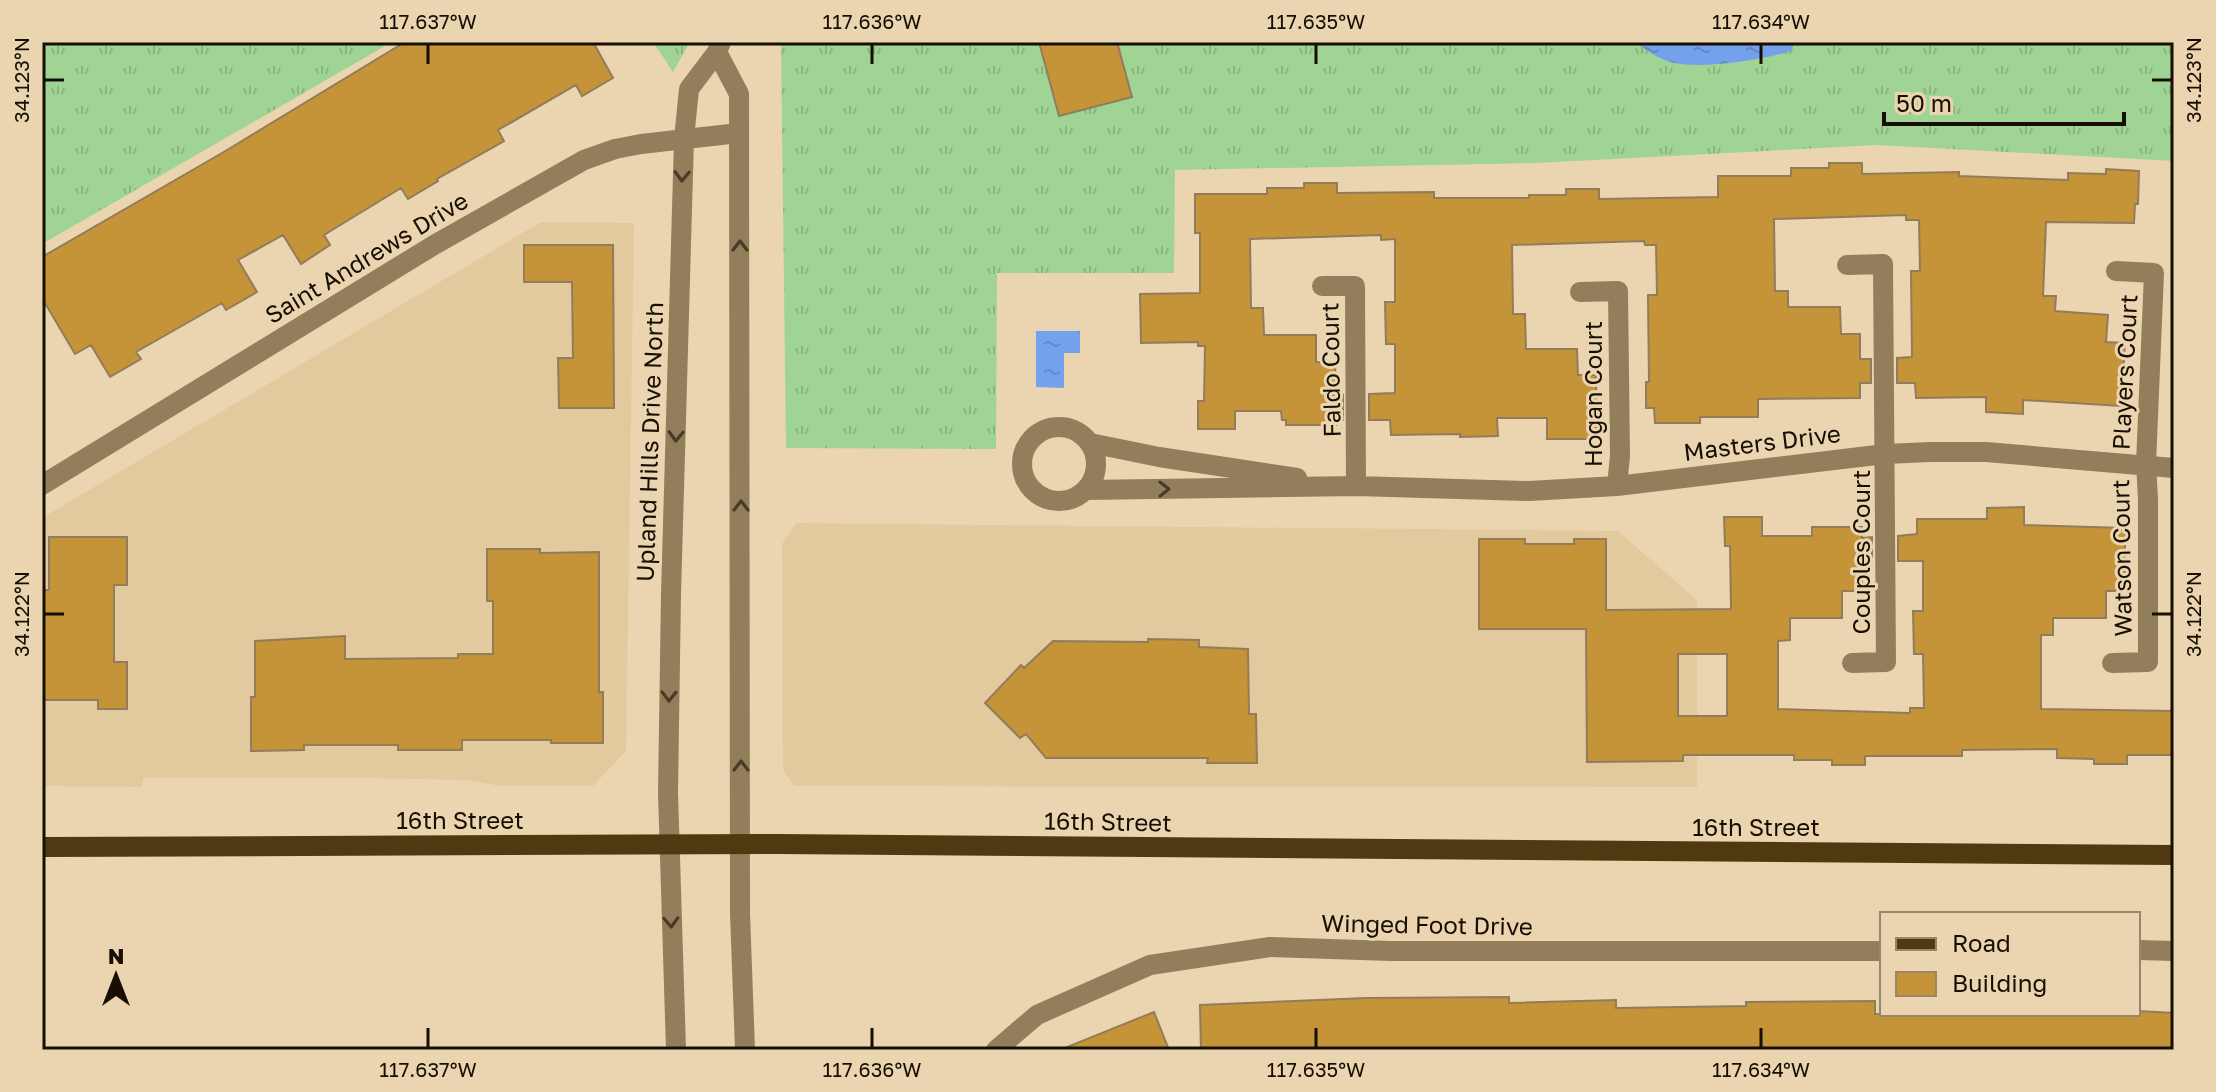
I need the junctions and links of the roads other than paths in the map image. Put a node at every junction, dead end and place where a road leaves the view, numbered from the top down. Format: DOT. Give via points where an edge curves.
graph roads {
  1 [pos="719,47"];
  2 [pos="739,133"];
  3 [pos="684,139"];
  4 [pos="1847,265"];
  5 [pos="2116,271"];
  6 [pos="1322,286"];
  7 [pos="1580,292"];
  8 [pos="1090,443"];
  9 [pos="1885,454"];
  10 [pos="2146,464"];
  11 [pos="2174,468"];
  12 [pos="42,485"];
  13 [pos="1356,486"];
  14 [pos="1617,486"];
  15 [pos="1086,490"];
  16 [pos="1852,663"];
  17 [pos="2112,663"];
  18 [pos="668,844"];
  19 [pos="740,844"];
  20 [pos="42,847"];
  21 [pos="2174,855"];
  22 [pos="2140,950"];
  23 [pos="1880,951"];
  24 [pos="2174,951"];
  25 [pos="676,1050"];
  26 [pos="745,1050"];
  27 [pos="996,1050"];
  1 -- 2 [label="street, Upland Hills Drive North" via="739,94"];
  1 -- 3 [label="street, Upland Hills Drive North" via="689,89"];
  2 -- 3 [label="street, Saint Andrews Drive"];
  19 -- 2 [label="street, Upland Hills Drive North, one-way"];
  3 -- 12 [label="street, Saint Andrews Drive" via="615,149 584,160 434,245"];
  3 -- 18 [label="street, Upland Hills Drive North, one-way"];
  4 -- 9 [label="street" via="1883,264"];
  5 -- 10 [label="street, Players Court" via="2154,273"];
  6 -- 13 [label="street, Faldo Court" via="1355,286"];
  7 -- 14 [label="street, Hogan Court" via="1618,291"];
  8 -- 13 [label="street, Masters Drive"];
  8 -- 15 [label="street" via="1096,467"];
  8 -- 15 [label="street, Masters Drive" via="1058,427 1035,436 1022,457 1025,481 1042,498 1065,501"];
  9 -- 10 [label="street, Masters Drive" via="1986,452"];
  9 -- 14 [label="street, Masters Drive"];
  9 -- 16 [label="street, Couples Court" via="1886,662"];
  10 -- 11 [label="street, Masters Drive"];
  10 -- 17 [label="street, Watson Court" via="2148,662"];
  13 -- 14 [label="street, Masters Drive" via="1529,491"];
  15 -- 13 [label="street, Masters Drive, one-way"];
  18 -- 19 [label="main road, 16th Street"];
  18 -- 20 [label="main road, 16th Street"];
  18 -- 25 [label="street, Upland Hills Drive North, one-way"];
  19 -- 21 [label="main road, 16th Street"];
  19 -- 26 [label="street, Upland Hills Drive North"];
  22 -- 24 [label="street"];
  23 -- 27 [label="street, Winged Foot Drive" via="1270,947 1150,965 1037,1015"];
}
